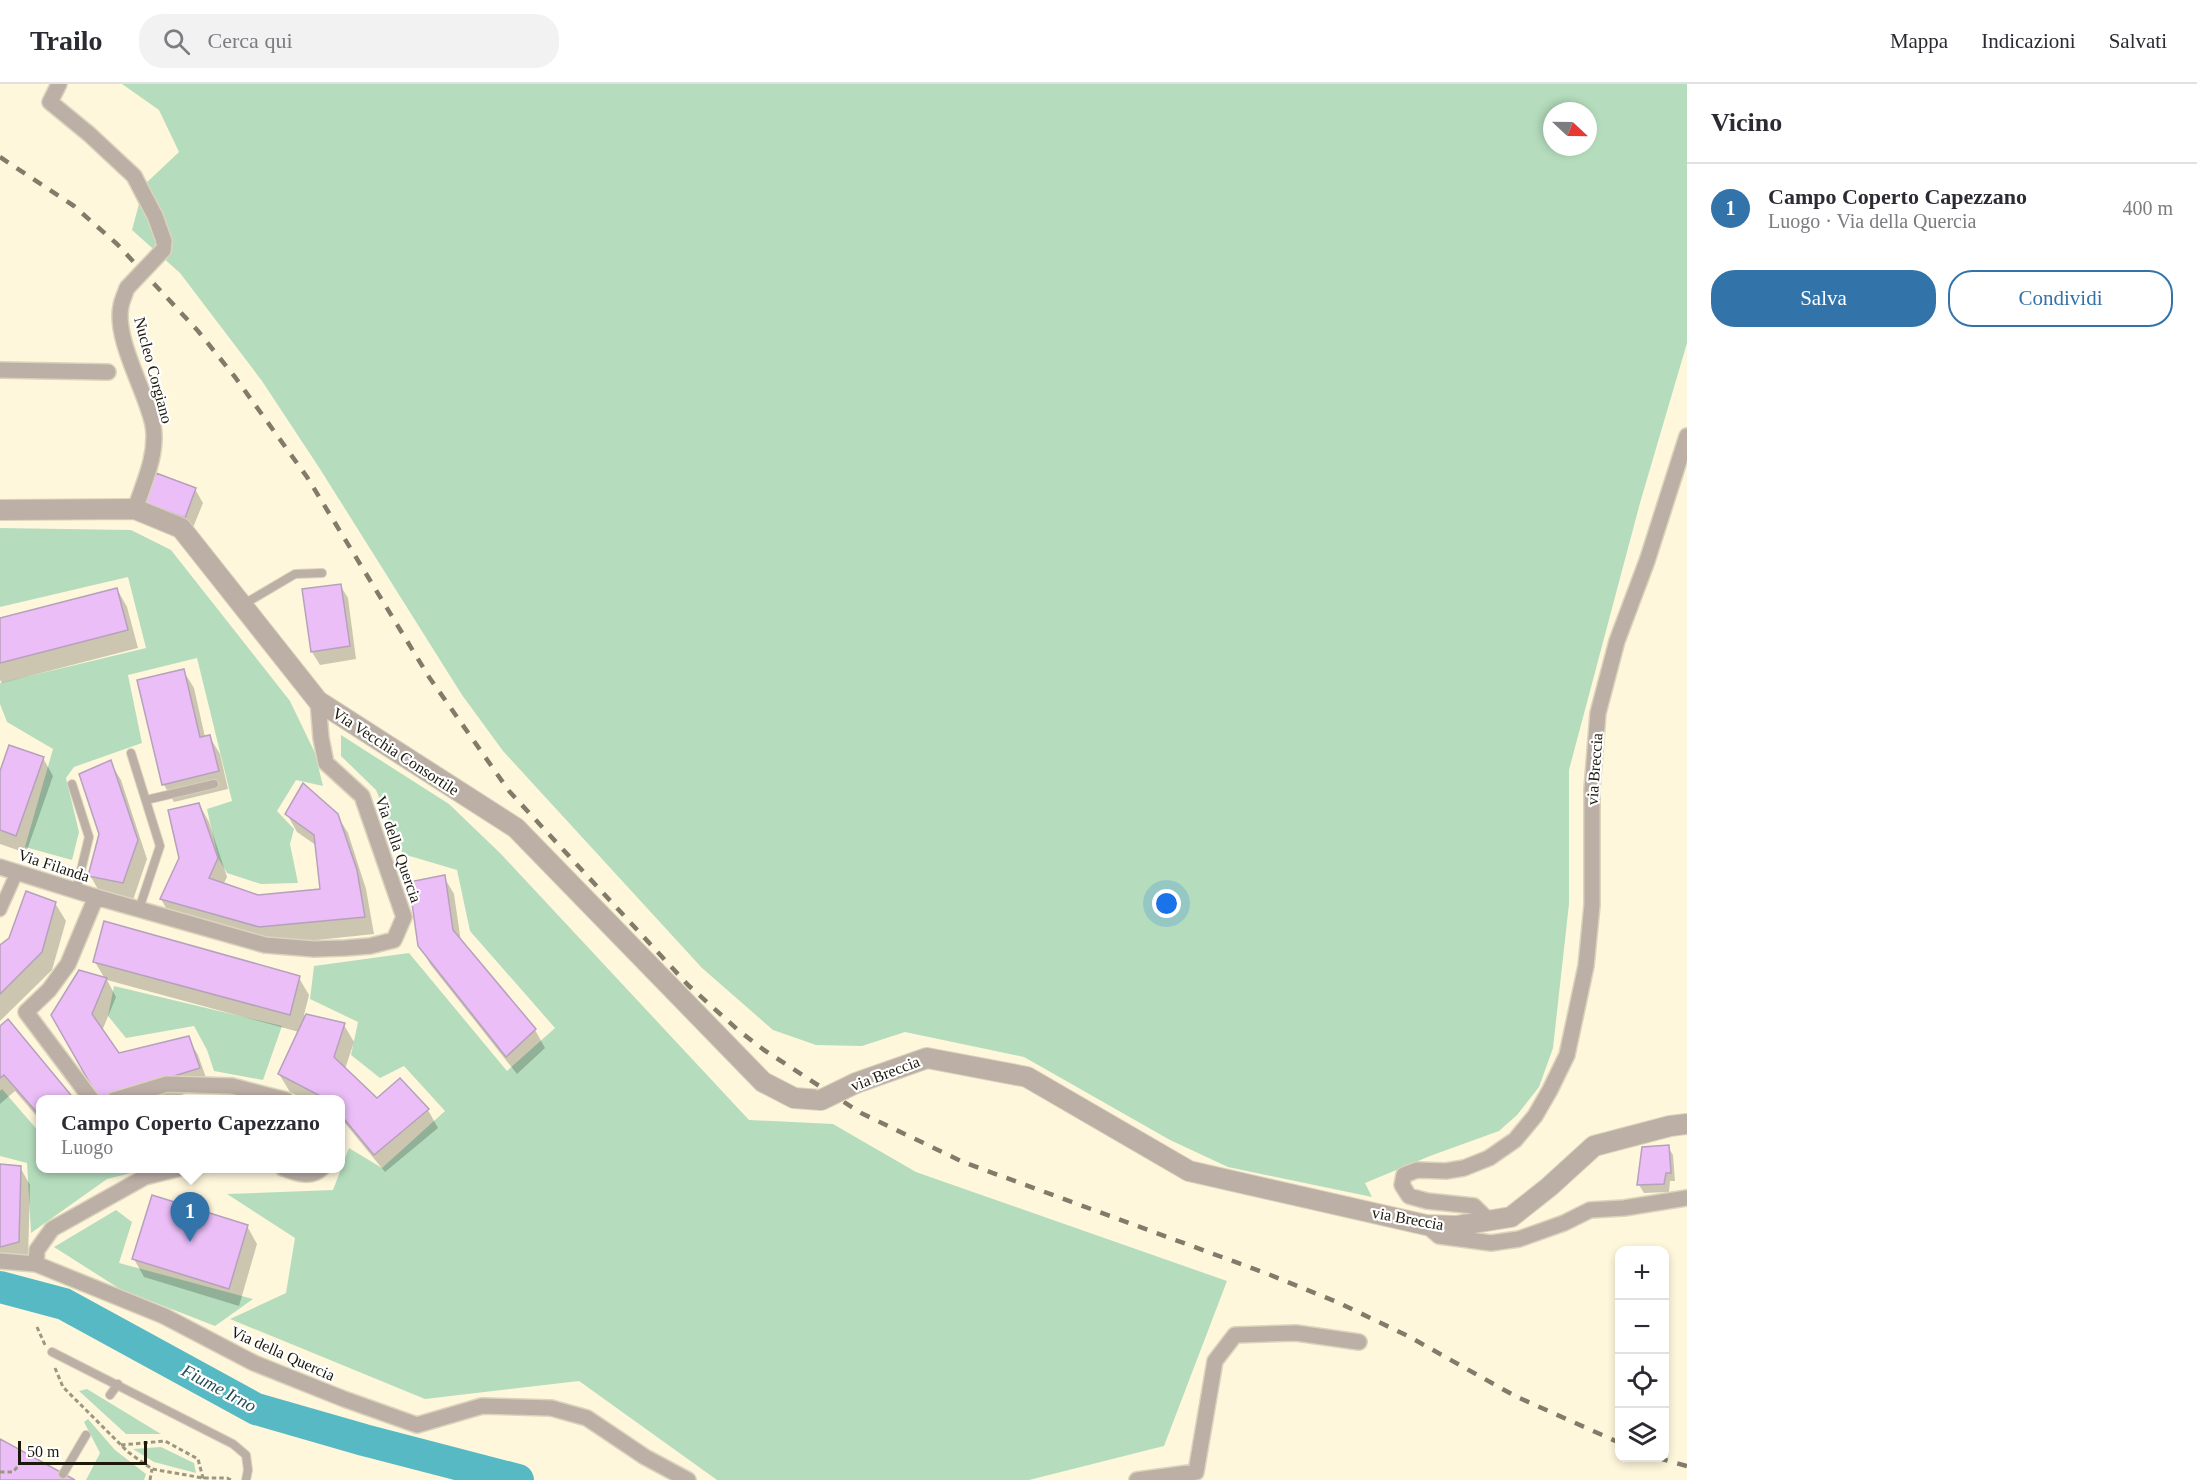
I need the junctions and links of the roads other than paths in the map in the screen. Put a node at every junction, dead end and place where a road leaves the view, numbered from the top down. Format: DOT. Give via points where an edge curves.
graph roads {
  1 [pos="59,84"];
  2 [pos="0,370"];
  3 [pos="108,372"];
  4 [pos="1687,436"];
  5 [pos="135,509"];
  6 [pos="0,510"];
  7 [pos="322,573"];
  8 [pos="243,605"];
  9 [pos="318,701"];
  10 [pos="131,753"];
  11 [pos="72,784"];
  12 [pos="214,784"];
  13 [pos="146,800"];
  14 [pos="0,867"];
  15 [pos="17,872"];
  16 [pos="76,891"];
  17 [pos="96,897"];
  18 [pos="139,909"];
  19 [pos="0,910"];
  20 [pos="763,1082"];
  21 [pos="88,1095"];
  22 [pos="131,1095"];
  23 [pos="267,1095"];
  24 [pos="1687,1124"];
  25 [pos="161,1173"];
  26 [pos="297,1173"];
  27 [pos="314,1173"];
  28 [pos="1687,1198"];
  29 [pos="1490,1222"];
  30 [pos="1425,1224"];
  31 [pos="0,1261"];
  32 [pos="36,1264"];
  33 [pos="1359,1342"];
  34 [pos="49,1350"];
  35 [pos="118,1384"];
  36 [pos="110,1395"];
  37 [pos="86,1435"];
  38 [pos="63,1474"];
  39 [pos="246,1480"];
  40 [pos="688,1480"];
  41 [pos="1137,1480"];
  1 -- 5 [label="street, Nucleo Corgiano, bridge" via="50,102 134,176 164,241 163,250 128,288 121,304 123,336 153,426 152,460"];
  2 -- 3 [label="street"];
  4 -- 29 [label="street, via Breccia" via="1617,641 1598,713 1592,789 1591,916 1586,966 1567,1055 1550,1090 1515,1140 1489,1158 1464,1168 1417,1170 1404,1175 1402,1185 1409,1196 1474,1206"];
  5 -- 6 [label="street, Via Vecchia Consortile"];
  5 -- 8 [label="street, Via Vecchia Consortile" via="181,528"];
  7 -- 8 [label="lane" via="295,574"];
  8 -- 9 [label="street, Via Vecchia Consortile"];
  9 -- 18 [label="street, Via della Quercia" via="326,763 362,796 404,917 394,940 345,948 265,945"];
  9 -- 20 [label="street, Via Vecchia Consortile" via="516,828"];
  10 -- 13 [label="lane"];
  11 -- 16 [label="lane" via="89,837"];
  12 -- 13 [label="lane"];
  13 -- 18 [label="lane" via="160,846"];
  14 -- 15 [label="street, Via Filanda"];
  15 -- 16 [label="street, Via Filanda"];
  15 -- 19 [label="street"];
  16 -- 17 [label="street, Via Filanda"];
  17 -- 18 [label="street, Via della Quercia"];
  17 -- 21 [label="street" via="68,964 26,1012"];
  20 -- 30 [label="street, via Breccia, bridge" via="794,1098 821,1100 927,1058 1027,1077 1189,1171"];
  22 -- 23 [label="street" via="167,1084 232,1086"];
  24 -- 29 [label="street" via="1594,1146 1511,1217"];
  25 -- 32 [label="street" via="145,1177 52,1229 37,1250"];
  26 -- 27 [label="street"];
  28 -- 30 [label="street" via="1590,1210 1519,1239 1491,1243 1439,1236"];
  29 -- 30 [label="street, via Breccia"];
  31 -- 32 [label="street, Via della Quercia"];
  32 -- 40 [label="street, Via della Quercia" via="164,1316 254,1363 417,1425 482,1406 551,1408 587,1418"];
  33 -- 41 [label="street" via="1296,1333 1235,1335 1215,1361 1196,1472"];
  34 -- 35 [label="lane"];
  35 -- 36 [label="lane"];
  35 -- 39 [label="lane" via="233,1444 246,1455"];
  37 -- 38 [label="lane"];
}
